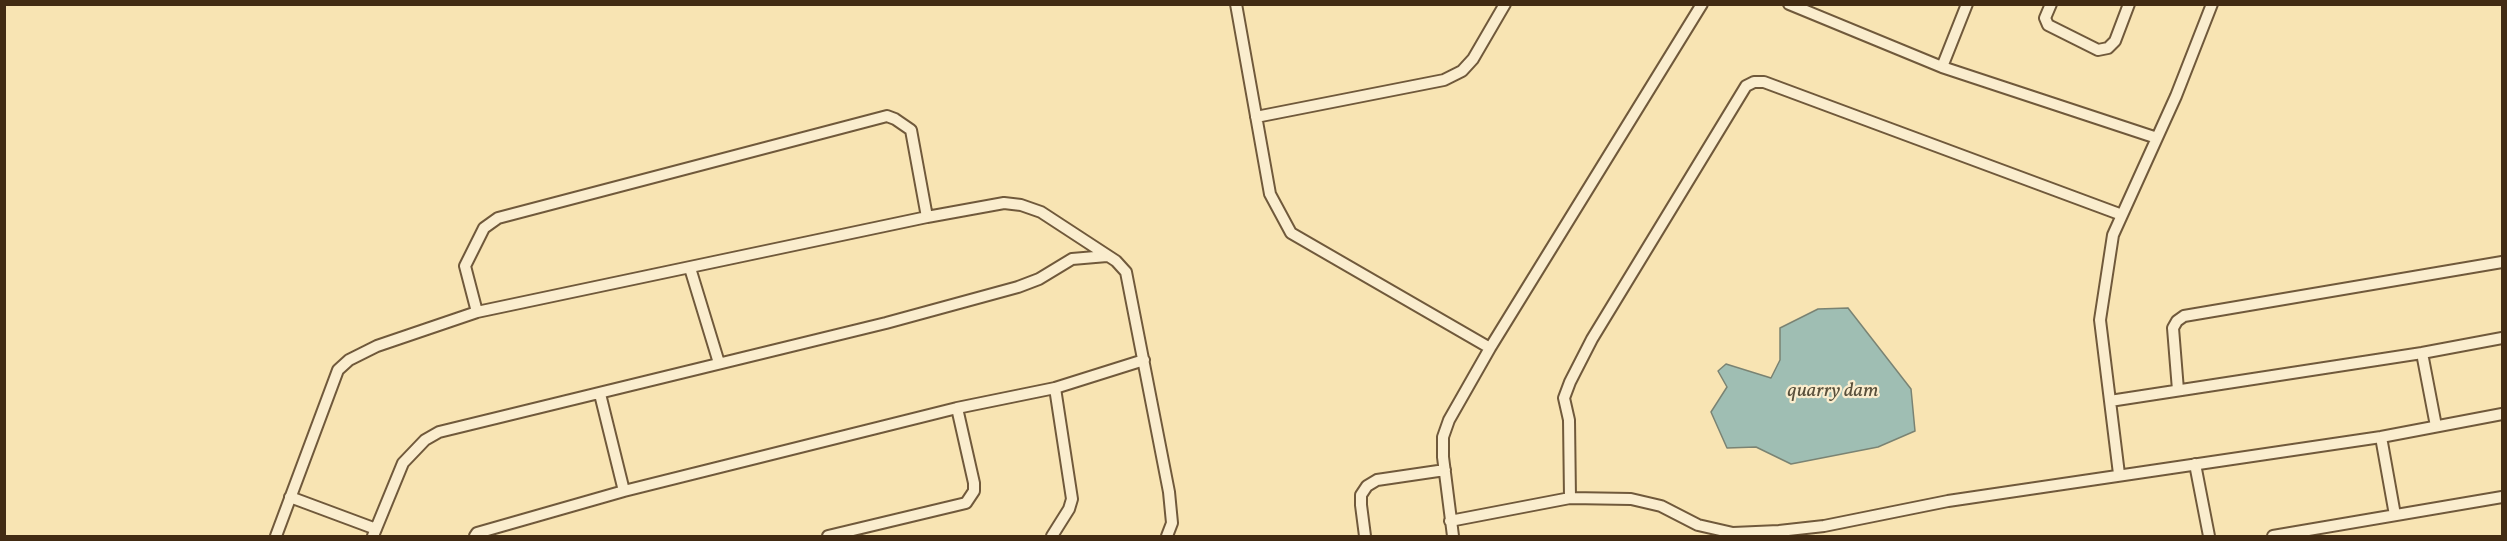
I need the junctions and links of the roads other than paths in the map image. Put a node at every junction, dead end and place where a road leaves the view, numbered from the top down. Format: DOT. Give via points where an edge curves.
graph roads {
  1 [pos="1236,4"];
  2 [pos="1505,4"];
  3 [pos="1702,4"];
  4 [pos="1789,4"];
  5 [pos="1967,4"];
  6 [pos="2051,4"];
  7 [pos="2129,4"];
  8 [pos="2212,4"];
  9 [pos="1942,67"];
  10 [pos="1256,117"];
  11 [pos="2157,138"];
  12 [pos="2122,215"];
  13 [pos="927,217"];
  14 [pos="1107,256"];
  15 [pos="2502,262"];
  16 [pos="690,268"];
  17 [pos="477,312"];
  18 [pos="2502,338"];
  19 [pos="1491,348"];
  20 [pos="2422,353"];
  21 [pos="1144,360"];
  22 [pos="719,363"];
  23 [pos="1055,388"];
  24 [pos="2178,390"];
  25 [pos="600,394"];
  26 [pos="2110,400"];
  27 [pos="957,408"];
  28 [pos="2502,414"];
  29 [pos="2436,426"];
  30 [pos="2381,437"];
  31 [pos="2195,464"];
  32 [pos="1445,470"];
  33 [pos="2119,474"];
  34 [pos="624,491"];
  35 [pos="290,497"];
  36 [pos="2502,497"];
  37 [pos="1570,498"];
  38 [pos="2395,515"];
  39 [pos="1450,521"];
  40 [pos="374,533"];
  41 [pos="2290,535"];
  42 [pos="276,537"];
  43 [pos="476,537"];
  44 [pos="828,537"];
  45 [pos="1052,537"];
  46 [pos="1167,537"];
  47 [pos="1365,537"];
  48 [pos="1453,537"];
  49 [pos="2209,537"];
  50 [pos="2273,537"];
  1 -- 10 [label="street"];
  2 -- 10 [label="street" via="1473,59 1462,71 1444,80"];
  3 -- 19 [label="street"];
  4 -- 9 [label="street"];
  5 -- 9 [label="street"];
  6 -- 7 [label="street" via="2045,18 2048,25 2098,50 2108,48 2115,40"];
  8 -- 11 [label="street"];
  9 -- 11 [label="street"];
  10 -- 19 [label="street" via="1270,194 1291,233"];
  11 -- 12 [label="street"];
  12 -- 26 [label="street" via="2113,235 2100,320"];
  12 -- 37 [label="street" via="1764,82 1746,86 1592,339 1570,382 1564,398 1569,420"];
  13 -- 14 [label="street" via="1005,203 1021,205 1041,212"];
  13 -- 16 [label="street"];
  13 -- 17 [label="street" via="911,129 887,116 498,218 484,228 465,267"];
  14 -- 21 [label="street" via="1126,272"];
  14 -- 22 [label="street" via="1072,259 1018,287"];
  15 -- 24 [label="street" via="2184,316 2173,328"];
  16 -- 17 [label="street"];
  16 -- 22 [label="street"];
  17 -- 35 [label="street" via="377,346 338,370"];
  18 -- 20 [label="street"];
  19 -- 32 [label="street" via="1449,420 1443,437"];
  20 -- 24 [label="street"];
  20 -- 29 [label="street"];
  21 -- 23 [label="street"];
  21 -- 46 [label="street" via="1169,492 1172,523"];
  22 -- 25 [label="street"];
  23 -- 27 [label="street"];
  23 -- 45 [label="street" via="1072,499"];
  24 -- 26 [label="street"];
  25 -- 34 [label="street"];
  25 -- 40 [label="street" via="439,432 424,440 403,463"];
  26 -- 33 [label="street"];
  27 -- 34 [label="street"];
  27 -- 44 [label="street" via="974,483 966,504"];
  28 -- 29 [label="street"];
  29 -- 30 [label="street"];
  30 -- 31 [label="street"];
  30 -- 38 [label="street"];
  31 -- 33 [label="street"];
  31 -- 49 [label="street"];
  32 -- 39 [label="street"];
  32 -- 47 [label="street" via="1377,480 1367,486 1361,495"];
  33 -- 37 [label="street" via="1779,531 1733,533 1698,525 1661,506 1630,499"];
  34 -- 43 [label="street" via="477,533"];
  35 -- 40 [label="street"];
  35 -- 42 [label="street"];
  36 -- 38 [label="street"];
  37 -- 39 [label="street"];
  38 -- 41 [label="street"];
  39 -- 48 [label="street"];
  41 -- 50 [label="street"];
}
